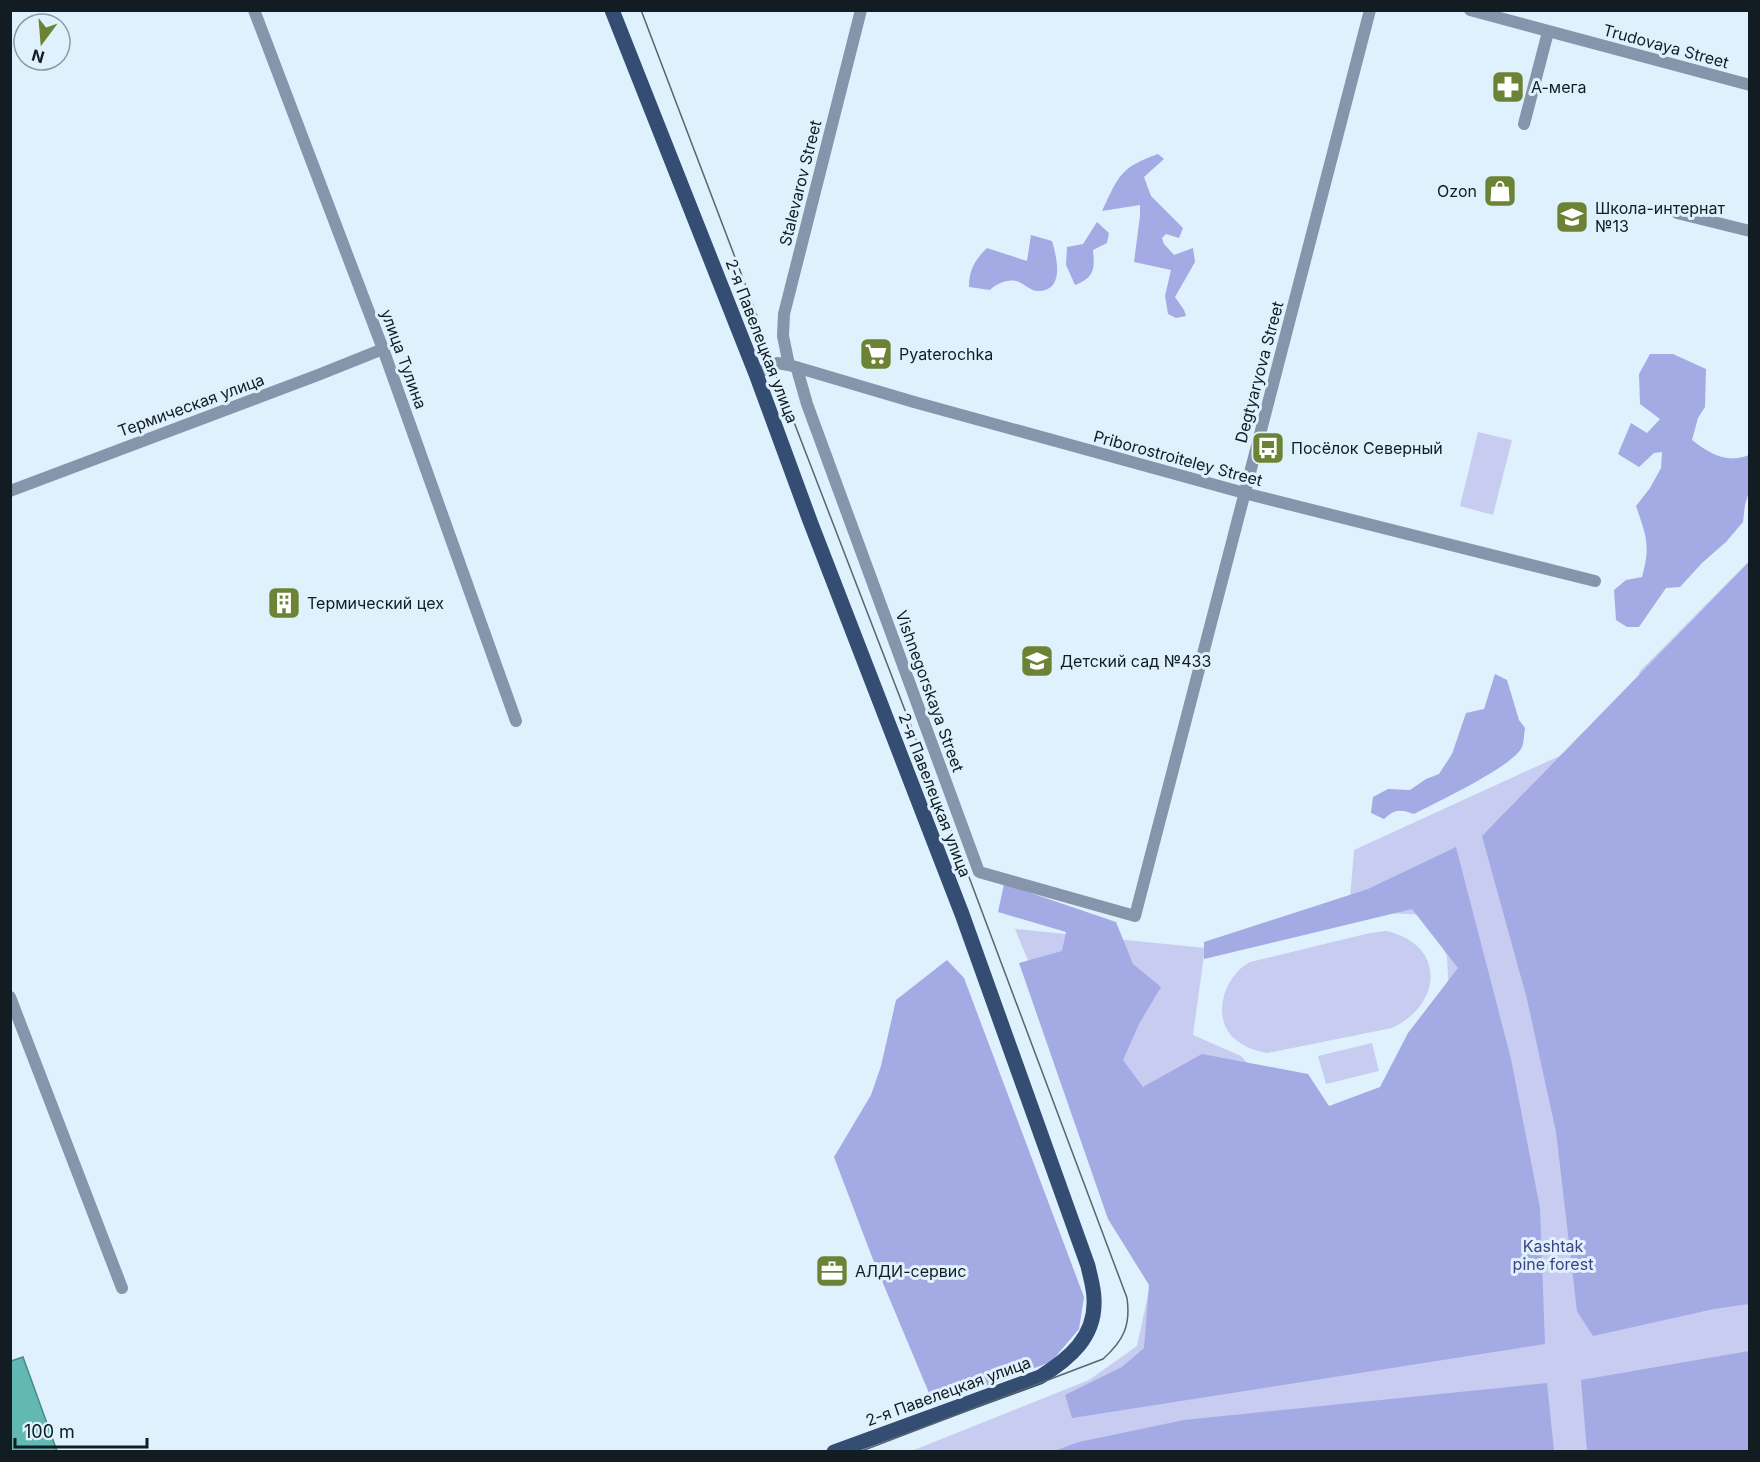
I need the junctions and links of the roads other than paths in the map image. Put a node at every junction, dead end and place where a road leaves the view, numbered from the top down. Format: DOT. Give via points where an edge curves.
graph roads {
  1 [pos="254,10"];
  2 [pos="612,10"];
  3 [pos="861,10"];
  4 [pos="1370,10"];
  5 [pos="1470,10"];
  6 [pos="1548,32"];
  7 [pos="1749,85"];
  8 [pos="1524,124"];
  9 [pos="1677,213"];
  10 [pos="1749,231"];
  11 [pos="383,349"];
  12 [pos="793,367"];
  13 [pos="756,374"];
  14 [pos="10,491"];
  15 [pos="1244,493"];
  16 [pos="1595,581"];
  17 [pos="516,721"];
  18 [pos="1135,916"];
  19 [pos="10,997"];
  20 [pos="122,1288"];
  21 [pos="834,1452"];
  1 -- 11 [label="street, улица Тулина"];
  2 -- 13 [label="main road, 2-я Павелецкая улица"];
  3 -- 12 [label="street, Stalevarov Street" via="784,314 783,336"];
  4 -- 15 [label="street, Degtyaryova Street"];
  5 -- 6 [label="street, Trudovaya Street"];
  6 -- 7 [label="street, Trudovaya Street"];
  6 -- 8 [label="street"];
  9 -- 10 [label="street"];
  11 -- 14 [label="street, Термическая улица"];
  11 -- 17 [label="street, улица Тулина"];
  12 -- 13 [label="street, Priborostroiteley Street" via="777,363"];
  12 -- 15 [label="street, Priborostroiteley Street"];
  12 -- 18 [label="street, Vishnegorskaya Street" via="979,872"];
  13 -- 21 [label="main road, 2-я Павелецкая улица" via="966,925 1088,1266 1095,1299 1091,1323 1080,1345 1040,1377"];
  15 -- 16 [label="street, Priborostroiteley Street"];
  15 -- 18 [label="street, Degtyaryova Street"];
  19 -- 20 [label="street"];
}
